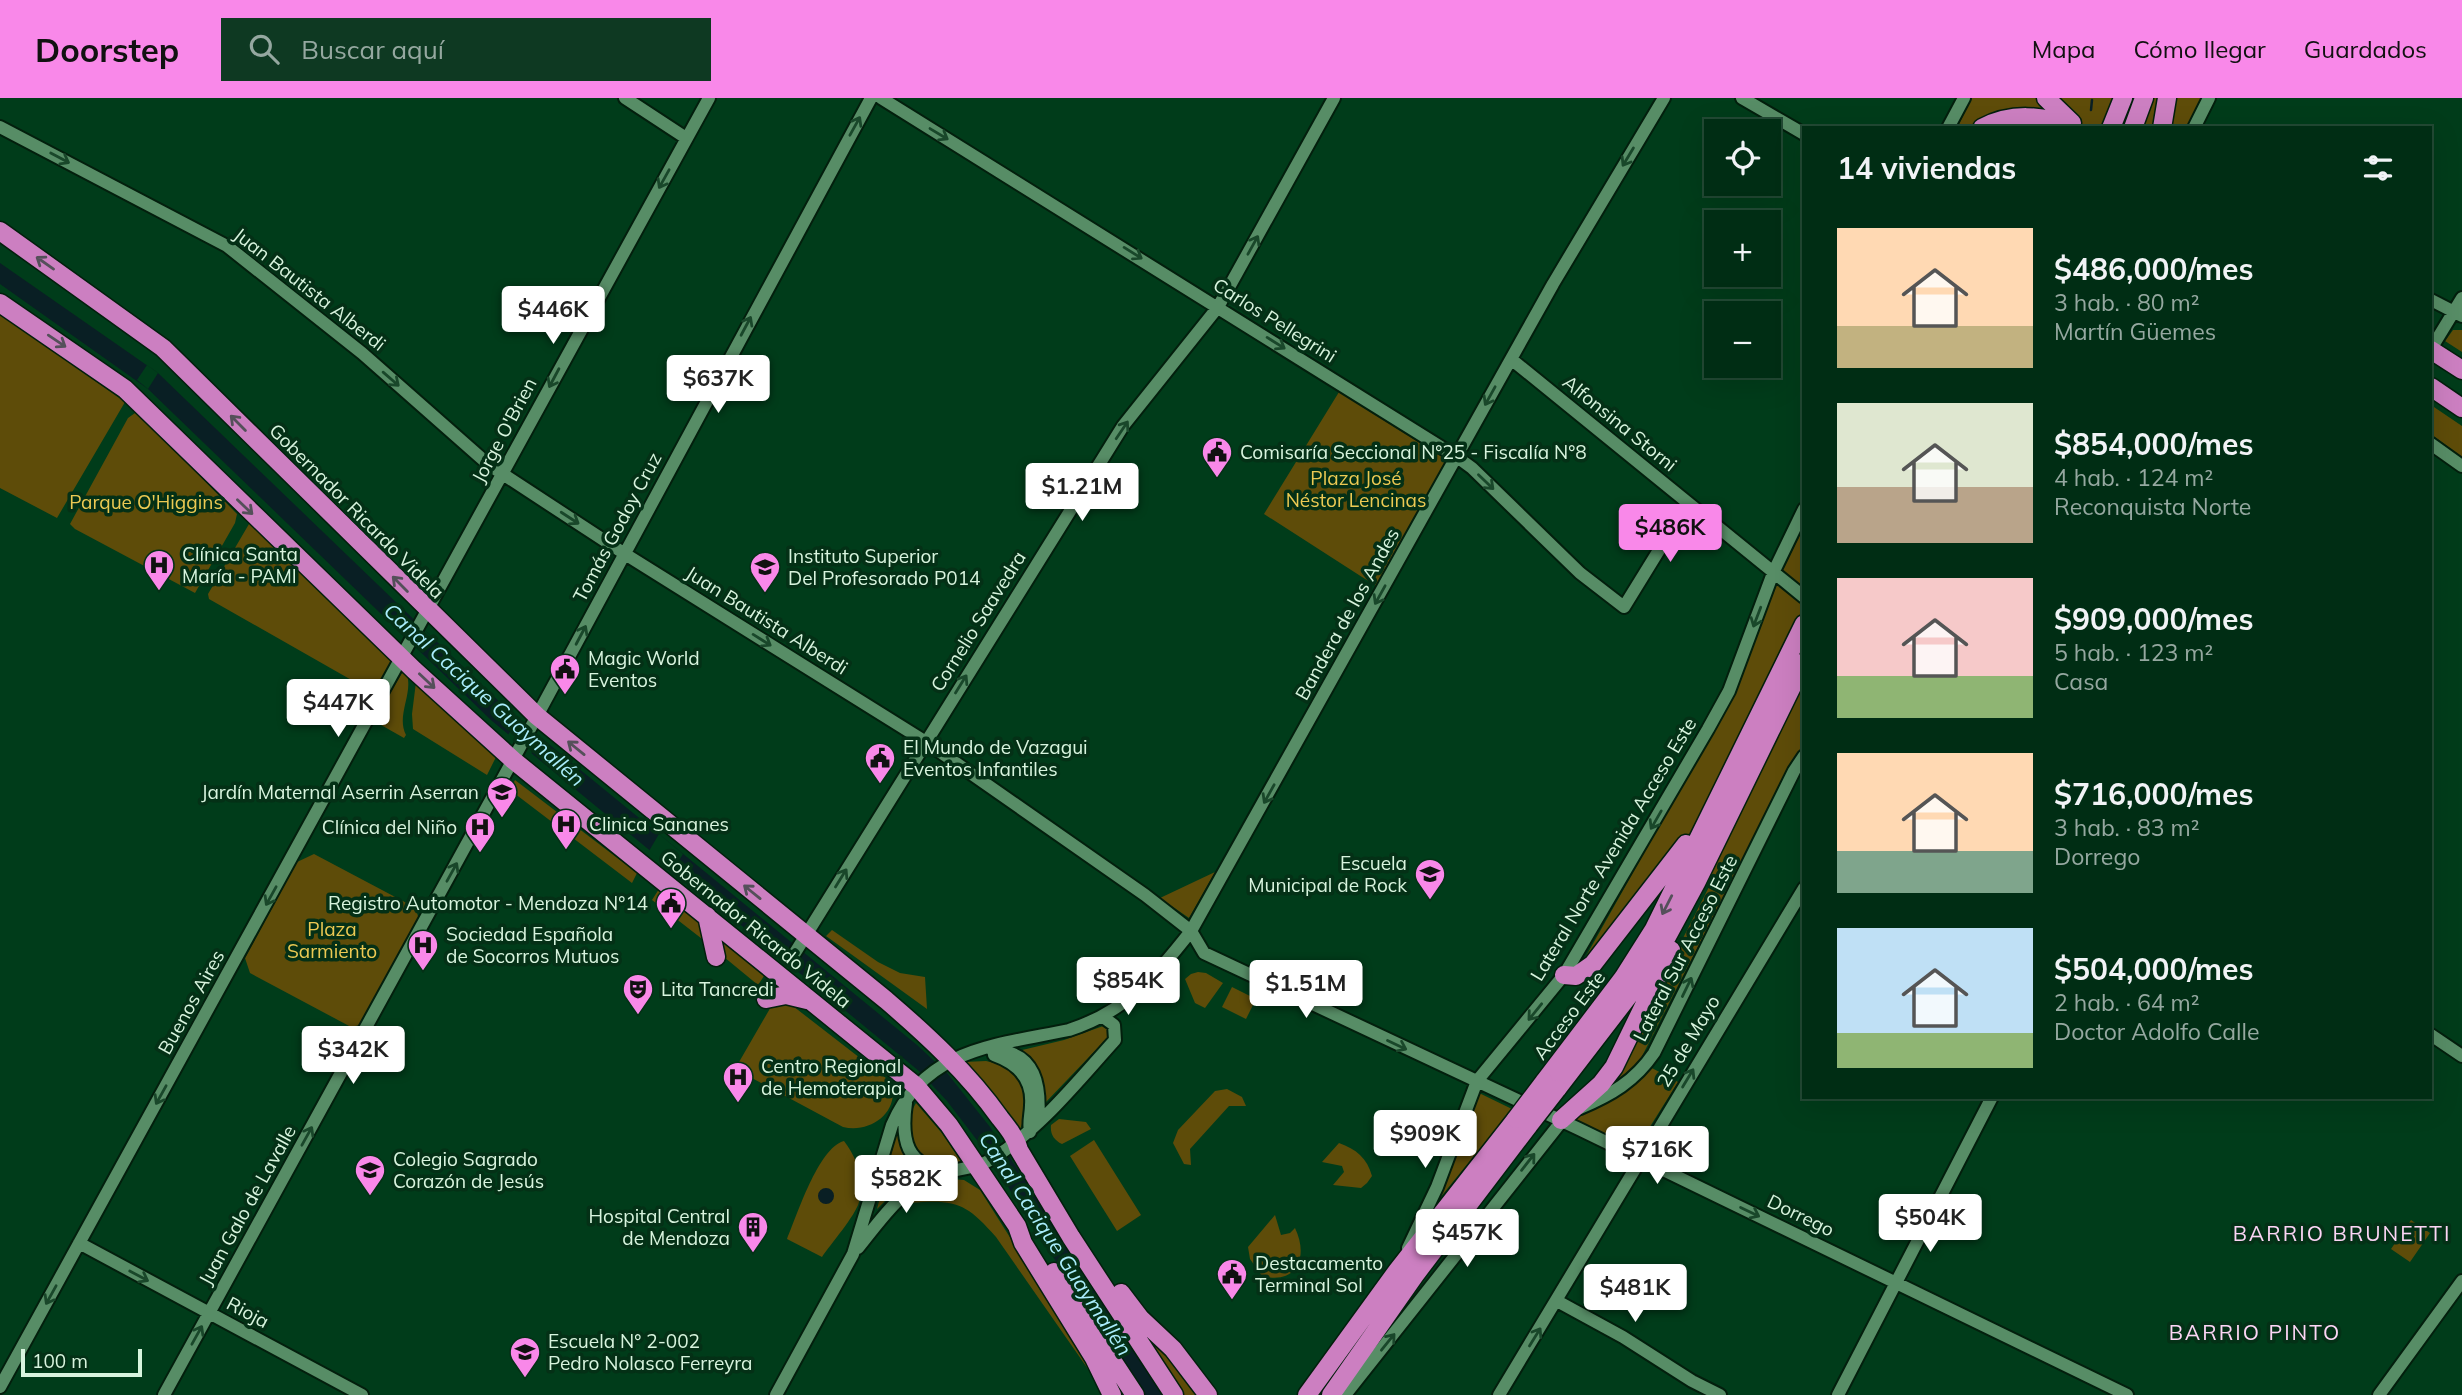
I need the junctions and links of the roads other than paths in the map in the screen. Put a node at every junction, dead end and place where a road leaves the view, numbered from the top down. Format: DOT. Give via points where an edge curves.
graph roads {
  1 [pos="625,98"];
  2 [pos="709,98"];
  3 [pos="871,98"];
  4 [pos="881,98"];
  5 [pos="1334,98"];
  6 [pos="1664,98"];
  7 [pos="1742,98"];
  8 [pos="1964,98"];
  9 [pos="2046,98"];
  10 [pos="2123,98"];
  11 [pos="2144,98"];
  12 [pos="2167,98"];
  13 [pos="2209,98"];
  14 [pos="1949,126"];
  15 [pos="1987,126"];
  16 [pos="2067,126"];
  17 [pos="2075,126"];
  18 [pos="2112,126"];
  19 [pos="2134,126"];
  20 [pos="2162,126"];
  21 [pos="2195,126"];
  22 [pos="0,127"];
  23 [pos="1802,133"];
  24 [pos="686,138"];
  25 [pos="0,231"];
  26 [pos="2462,298"];
  27 [pos="2432,301"];
  28 [pos="0,303"];
  29 [pos="1219,307"];
  30 [pos="2458,314"];
  31 [pos="2432,348"];
  32 [pos="2432,350"];
  33 [pos="1511,359"];
  34 [pos="2462,370"];
  35 [pos="2432,388"];
  36 [pos="2462,408"];
  37 [pos="2432,445"];
  38 [pos="1457,457"];
  39 [pos="2462,466"];
  40 [pos="502,474"];
  41 [pos="1688,503"];
  42 [pos="1802,513"];
  43 [pos="625,554"];
  44 [pos="1773,573"];
  45 [pos="1802,595"];
  46 [pos="1802,628"];
  47 [pos="415,634"];
  48 [pos="1802,666"];
  49 [pos="1764,703"];
  50 [pos="525,738"];
  51 [pos="926,742"];
  52 [pos="1802,759"];
  53 [pos="1714,846"];
  54 [pos="1802,891"];
  55 [pos="707,916"];
  56 [pos="1191,931"];
  57 [pos="799,946"];
  58 [pos="716,957"];
  59 [pos="1564,975"];
  60 [pos="766,999"];
  61 [pos="816,1004"];
  62 [pos="1103,1017"];
  63 [pos="2432,1036"];
  64 [pos="977,1050"];
  65 [pos="2462,1056"];
  66 [pos="929,1076"];
  67 [pos="1477,1082"];
  68 [pos="1551,1086"];
  69 [pos="1991,1099"];
  70 [pos="1527,1117"];
  71 [pos="1561,1120"];
  72 [pos="1008,1147"];
  73 [pos="1640,1159"];
  74 [pos="959,1170"];
  75 [pos="1017,1226"];
  76 [pos="79,1243"];
  77 [pos="853,1254"];
  78 [pos="1404,1275"];
  79 [pos="2462,1281"];
  80 [pos="1896,1283"];
  81 [pos="1557,1301"];
  82 [pos="209,1313"];
  83 [pos="0,1387"];
  84 [pos="1171,1390"];
  85 [pos="1345,1392"];
  86 [pos="164,1395"];
  87 [pos="362,1395"];
  88 [pos="776,1395"];
  89 [pos="1112,1395"];
  90 [pos="1135,1395"];
  91 [pos="1208,1395"];
  92 [pos="1307,1395"];
  93 [pos="1331,1395"];
  94 [pos="1499,1395"];
  95 [pos="1720,1395"];
  96 [pos="1838,1395"];
  97 [pos="2127,1395"];
  98 [pos="2379,1395"];
  1 -- 24 [label="street"];
  2 -- 24 [label="street, Jorge O'Brien"];
  43 -- 3 [label="street, Tomás Godoy Cruz, one-way"];
  4 -- 29 [label="street, Carlos Pellegrini, one-way"];
  29 -- 5 [label="street, Cornelio Saavedra, one-way"];
  6 -- 33 [label="street, Bandera de los Andes, one-way"];
  7 -- 23 [label="street"];
  8 -- 14 [label="street"];
  9 -- 17 [label="highway"];
  10 -- 18 [label="highway"];
  11 -- 19 [label="highway"];
  12 -- 20 [label="highway"];
  13 -- 21 [label="street"];
  15 -- 16 [label="highway" via="2020,117 2050,119"];
  22 -- 40 [label="street, Juan Bautista Alberdi, one-way" via="228,246"];
  24 -- 40 [label="street, Jorge O'Brien, one-way"];
  47 -- 25 [label="highway, Gobernador Ricardo Videla, one-way" via="163,348"];
  26 -- 30 [label="street"];
  27 -- 30 [label="street"];
  28 -- 47 [label="highway, Gobernador Ricardo Videla, one-way" via="125,389"];
  29 -- 38 [label="street, Carlos Pellegrini, one-way"];
  51 -- 29 [label="street, Cornelio Saavedra, one-way" via="1123,426"];
  30 -- 31 [label="street"];
  32 -- 34 [label="highway"];
  33 -- 38 [label="street, Bandera de los Andes, one-way"];
  33 -- 41 [label="street, Alfonsina Storni"];
  35 -- 36 [label="highway"];
  37 -- 39 [label="street"];
  38 -- 41 [label="street, Carlos Pellegrini, one-way" via="1580,573 1624,607"];
  38 -- 56 [label="street, Bandera de los Andes, one-way"];
  40 -- 43 [label="street, Juan Bautista Alberdi, one-way"];
  40 -- 47 [label="street, Jorge O'Brien"];
  41 -- 44 [label="street, Alfonsina Storni"];
  42 -- 44 [label="street, Lateral Norte Avenida Acceso Este"];
  50 -- 43 [label="street, Tomás Godoy Cruz, one-way"];
  43 -- 51 [label="street, Juan Bautista Alberdi, one-way"];
  44 -- 45 [label="street, Alfonsina Storni"];
  44 -- 59 [label="street, Lateral Norte Avenida Acceso Este, one-way" via="1724,701"];
  46 -- 49 [label="highway, Acceso Este"];
  47 -- 50 [label="highway, Gobernador Ricardo Videla, one-way"];
  47 -- 50 [label="highway, Gobernador Ricardo Videla"];
  47 -- 76 [label="street, Buenos Aires, one-way"];
  48 -- 53 [label="highway, Acceso Este"];
  49 -- 59 [label="highway" via="1683,850 1593,964 1576,976"];
  49 -- 68 [label="highway, Acceso Este, one-way" via="1649,938"];
  50 -- 55 [label="highway, Gobernador Ricardo Videla"];
  57 -- 50 [label="highway, Gobernador Ricardo Videla, one-way"];
  82 -- 50 [label="street, Juan Galo de Lavalle, one-way"];
  51 -- 56 [label="street, Juan Bautista Alberdi"];
  57 -- 51 [label="street, Cornelio Saavedra, one-way"];
  71 -- 52 [label="street, Lateral Sur Acceso Este, one-way" via="1622,1087 1654,1053"];
  53 -- 68 [label="highway, Acceso Este" via="1662,946 1630,993"];
  53 -- 71 [label="highway" via="1683,926 1614,1067"];
  73 -- 54 [label="street, 25 de Mayo, one-way"];
  55 -- 58 [label="highway"];
  55 -- 61 [label="highway, Gobernador Ricardo Videla"];
  56 -- 62 [label="street, Bandera de los Andes" via="1151,980"];
  56 -- 67 [label="street, Juan Bautista Alberdi, one-way" via="1204,953"];
  57 -- 66 [label="highway, Gobernador Ricardo Videla" via="896,1009"];
  59 -- 67 [label="street, Lateral Norte Avenida Acceso Este, one-way"];
  60 -- 61 [label="highway" via="786,995"];
  61 -- 66 [label="highway, Gobernador Ricardo Videla"];
  62 -- 64 [label="street, Bandera de los Andes" via="1069,1030"];
  62 -- 72 [label="street" via="1114,1025 1115,1040"];
  63 -- 65 [label="street"];
  64 -- 66 [label="street, Bandera de los Andes"];
  64 -- 72 [label="street" via="1012,1063 1027,1080 1031,1095"];
  66 -- 72 [label="highway, Gobernador Ricardo Videla" via="992,1107"];
  66 -- 72 [label="highway, Gobernador Ricardo Videla" via="949,1125"];
  66 -- 74 [label="street" via="903,1130 906,1144 932,1168"];
  66 -- 77 [label="street" via="892,1125"];
  67 -- 70 [label="street, Juan Bautista Alberdi"];
  67 -- 78 [label="street, Lateral Norte Avenida Acceso Este"];
  68 -- 70 [label="highway, Acceso Este, bridge"];
  69 -- 80 [label="street"];
  70 -- 71 [label="street, Dorrego"];
  70 -- 78 [label="highway, Acceso Este"];
  71 -- 73 [label="street, Dorrego"];
  85 -- 71 [label="street, one-way"];
  72 -- 74 [label="street"];
  72 -- 75 [label="highway, Gobernador Ricardo Videla"];
  72 -- 84 [label="highway, Gobernador Ricardo Videla" via="1019,1150"];
  72 -- 91 [label="highway, Gobernador Ricardo Videla" via="1027,1146 1134,1311"];
  73 -- 80 [label="street, Dorrego, one-way"];
  73 -- 81 [label="street, 25 de Mayo"];
  74 -- 77 [label="street" via="932,1177 901,1197"];
  75 -- 89 [label="highway, Gobernador Ricardo Videla"];
  75 -- 90 [label="highway, Gobernador Ricardo Videla" via="1039,1248"];
  76 -- 82 [label="street, Rioja, one-way"];
  76 -- 83 [label="street, Buenos Aires, one-way"];
  77 -- 88 [label="street"];
  78 -- 85 [label="highway"];
  78 -- 92 [label="highway, Acceso Este"];
  78 -- 93 [label="highway, Acceso Este"];
  79 -- 98 [label="street"];
  80 -- 96 [label="street"];
  80 -- 97 [label="street, Dorrego"];
  94 -- 81 [label="street, 25 de Mayo, one-way"];
  81 -- 95 [label="street"];
  86 -- 82 [label="street, Juan Galo de Lavalle, one-way"];
  82 -- 87 [label="street, Rioja"];
}
